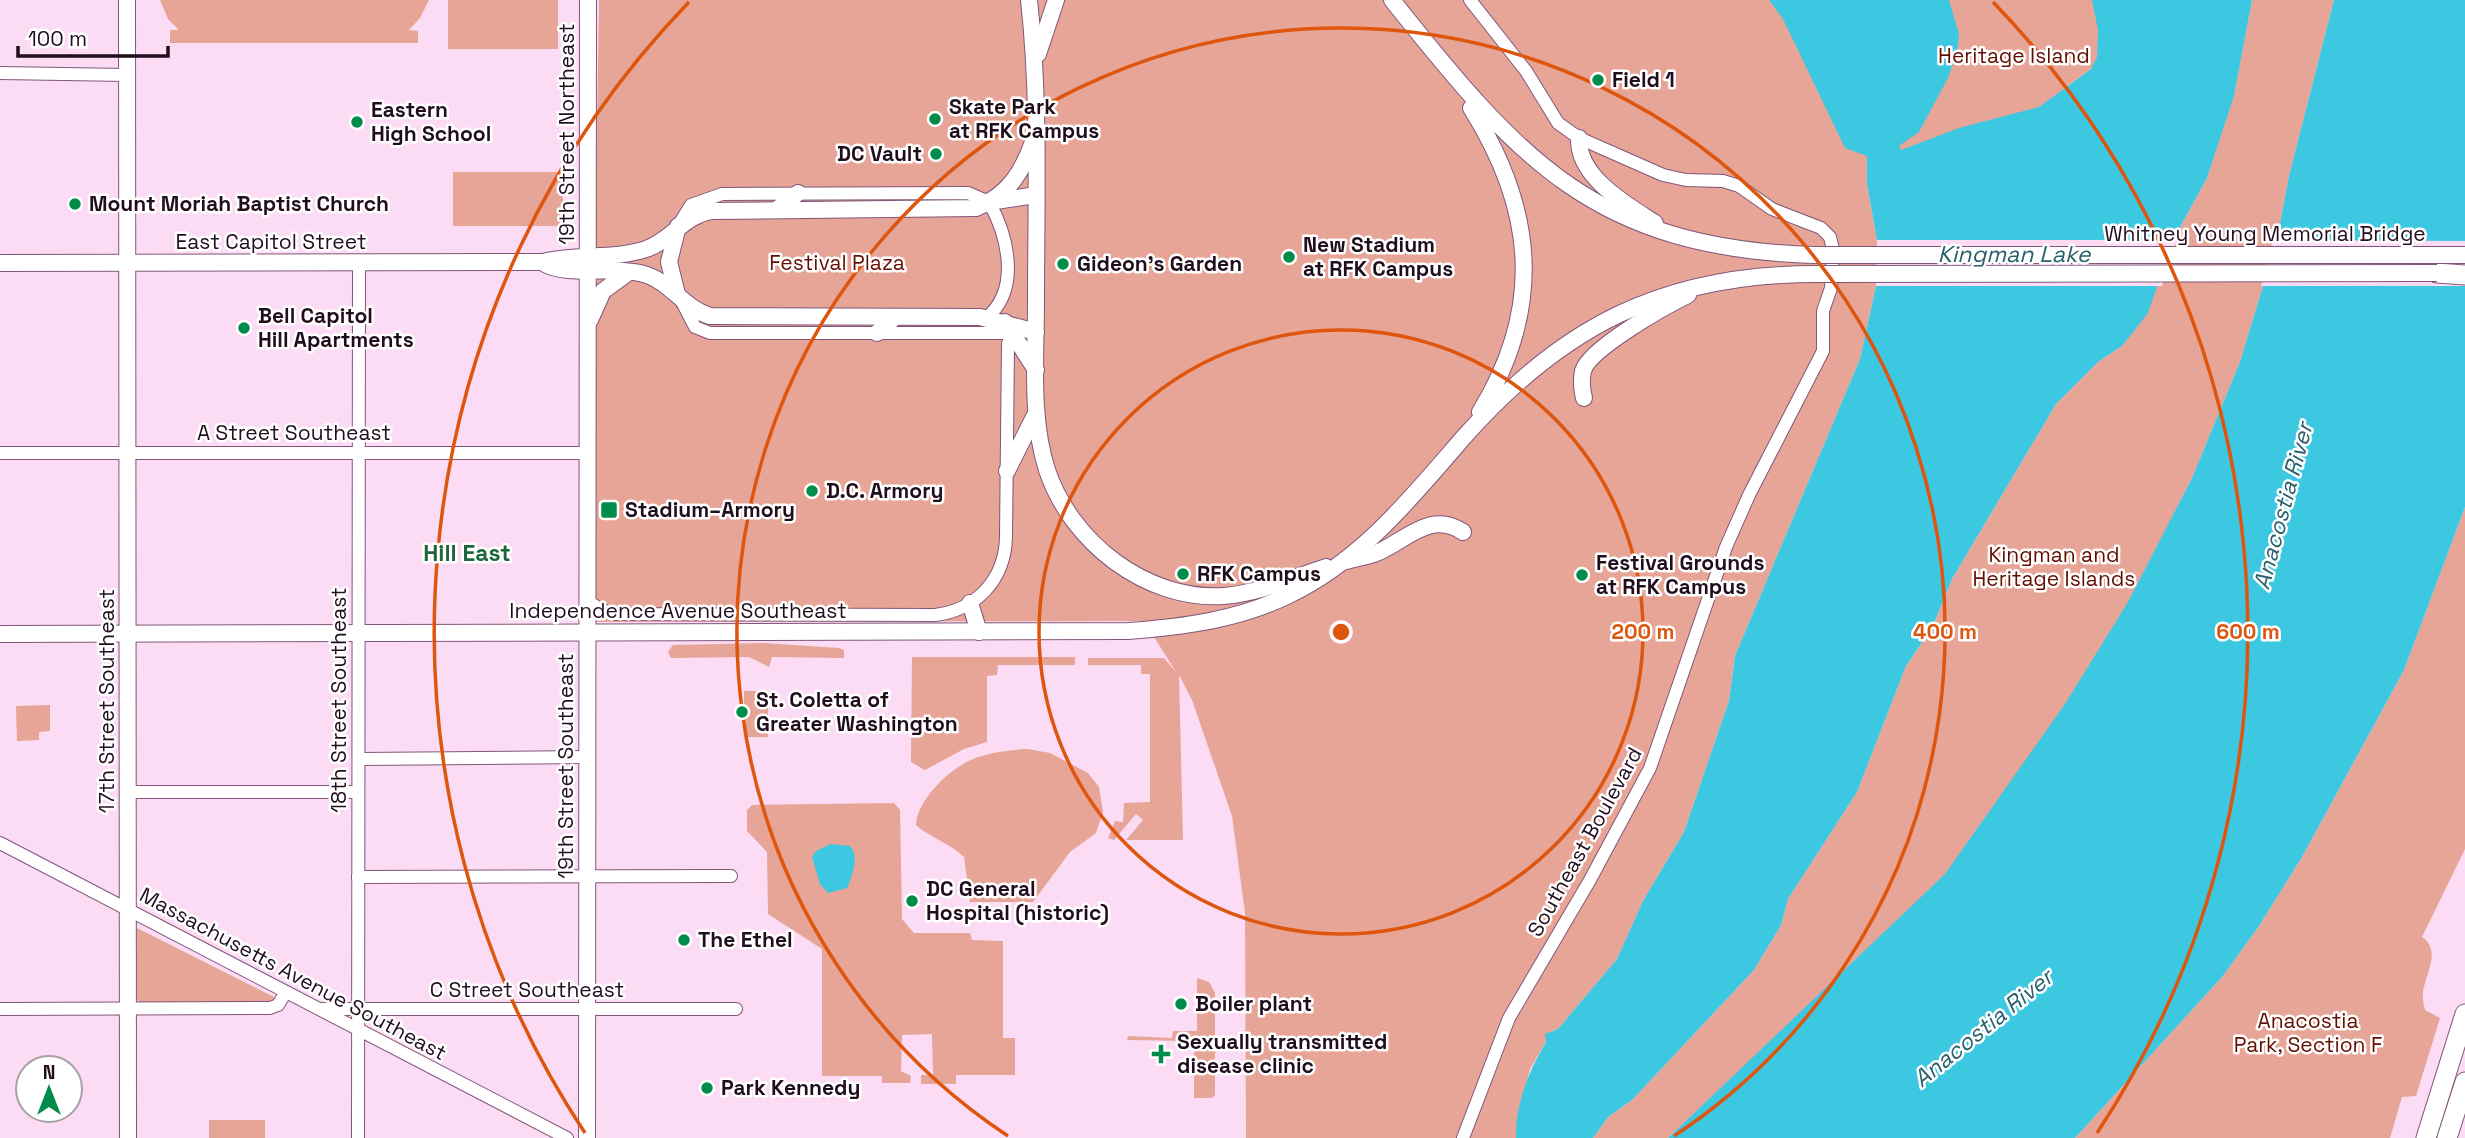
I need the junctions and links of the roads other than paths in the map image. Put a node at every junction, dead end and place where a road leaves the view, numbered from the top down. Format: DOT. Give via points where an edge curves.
graph roads {
  1 [pos="127,0"];
  2 [pos="589,0"];
  3 [pos="1048,0"];
  4 [pos="1056,0"];
  5 [pos="1392,0"];
  6 [pos="1470,0"];
  7 [pos="1030,8"];
  8 [pos="1446,67"];
  9 [pos="1034,70"];
  10 [pos="0,73"];
  11 [pos="127,75"];
  12 [pos="1035,136"];
  13 [pos="1579,138"];
  14 [pos="797,193"];
  15 [pos="1036,195"];
  16 [pos="989,202"];
  17 [pos="776,210"];
  18 [pos="678,226"];
  19 [pos="1699,243"];
  20 [pos="2465,256"];
  21 [pos="0,263"];
  22 [pos="127,263"];
  23 [pos="359,263"];
  24 [pos="588,263"];
  25 [pos="629,272"];
  26 [pos="2437,273"];
  27 [pos="1815,274"];
  28 [pos="2465,274"];
  29 [pos="1736,278"];
  30 [pos="681,299"];
  31 [pos="895,317"];
  32 [pos="986,318"];
  33 [pos="588,326"];
  34 [pos="1008,328"];
  35 [pos="877,332"];
  36 [pos="1036,332"];
  37 [pos="1036,372"];
  38 [pos="1584,398"];
  39 [pos="1037,410"];
  40 [pos="1464,438"];
  41 [pos="128,452"];
  42 [pos="359,452"];
  43 [pos="0,453"];
  44 [pos="588,453"];
  45 [pos="1007,471"];
  46 [pos="1463,532"];
  47 [pos="1341,562"];
  48 [pos="1285,590"];
  49 [pos="588,601"];
  50 [pos="971,604"];
  51 [pos="744,615"];
  52 [pos="875,623"];
  53 [pos="743,632"];
  54 [pos="979,632"];
  55 [pos="0,634"];
  56 [pos="128,634"];
  57 [pos="359,634"];
  58 [pos="588,634"];
  59 [pos="588,757"];
  60 [pos="359,759"];
  61 [pos="128,792"];
  62 [pos="358,792"];
  63 [pos="0,843"];
  64 [pos="587,876"];
  65 [pos="732,876"];
  66 [pos="358,877"];
  67 [pos="127,909"];
  68 [pos="286,992"];
  69 [pos="0,1009"];
  70 [pos="128,1009"];
  71 [pos="318,1009"];
  72 [pos="358,1009"];
  73 [pos="588,1009"];
  74 [pos="736,1009"];
  75 [pos="2465,1014"];
  76 [pos="358,1030"];
  77 [pos="2465,1082"];
  78 [pos="128,1138"];
  79 [pos="358,1138"];
  80 [pos="568,1138"];
  81 [pos="587,1138"];
  82 [pos="1463,1138"];
  83 [pos="2426,1138"];
  84 [pos="2448,1138"];
  1 -- 11 [label="main road, 17th Street Southeast"];
  2 -- 24 [label="main road, 19th Street Northeast"];
  3 -- 7 [label="main road"];
  4 -- 9 [label="main road"];
  5 -- 8 [label="main road"];
  6 -- 13 [label="street, Southeast Boulevard" via="1526,71 1558,123"];
  7 -- 9 [label="main road, Independence Avenue Southeast"];
  8 -- 19 [label="main road" via="1494,122 1558,179 1628,220"];
  8 -- 40 [label="main road" via="1505,169 1519,214 1525,260 1520,312 1510,348"];
  9 -- 12 [label="main road, Independence Avenue Southeast"];
  10 -- 11 [label="street"];
  11 -- 22 [label="main road, 17th Street Southeast"];
  12 -- 15 [label="main road, Independence Avenue Southeast"];
  12 -- 16 [label="main road" via="1020,175"];
  13 -- 19 [label="main road" via="1581,157 1608,189 1660,226"];
  13 -- 82 [label="street, Southeast Boulevard" via="1663,175 1739,186 1772,209 1821,228 1833,249 1831,288 1823,311 1823,351 1726,547 1650,768 1508,1018"];
  14 -- 16 [label="street" via="962,192"];
  14 -- 17 [label="main road"];
  14 -- 18 [label="street" via="714,196 691,205"];
  15 -- 16 [label="main road"];
  15 -- 36 [label="main road, Independence Avenue Southeast"];
  16 -- 17 [label="main road" via="965,210"];
  16 -- 32 [label="street" via="1005,233 1006,265 1004,297"];
  17 -- 18 [label="main road" via="711,211"];
  18 -- 24 [label="main road" via="644,250"];
  18 -- 30 [label="main road" via="669,262"];
  19 -- 20 [label="main road, Whitney Young Memorial Bridge, bridge" via="1814,255"];
  21 -- 22 [label="main road, East Capitol Street"];
  22 -- 23 [label="main road, East Capitol Street"];
  22 -- 41 [label="main road, 17th Street Southeast"];
  23 -- 24 [label="main road, East Capitol Street"];
  23 -- 42 [label="street, 18th Street Southeast"];
  24 -- 25 [label="main road"];
  24 -- 33 [label="main road, 19th Street Southeast"];
  25 -- 30 [label="main road" via="650,276"];
  25 -- 33 [label="main road" via="603,291"];
  26 -- 27 [label="main road, Whitney Young Memorial Bridge, bridge"];
  26 -- 28 [label="highway"];
  27 -- 29 [label="main road, Independence Avenue Southeast"];
  29 -- 38 [label="main road" via="1671,304 1590,359 1583,370"];
  29 -- 40 [label="main road, Independence Avenue Southeast" via="1674,291 1599,323 1535,368"];
  30 -- 31 [label="main road" via="696,311 718,316"];
  30 -- 35 [label="street" via="692,322 705,332"];
  31 -- 32 [label="main road"];
  31 -- 35 [label="main road"];
  32 -- 34 [label="main road"];
  33 -- 44 [label="main road, 19th Street Southeast"];
  34 -- 35 [label="street"];
  34 -- 36 [label="main road"];
  34 -- 37 [label="main road"];
  34 -- 45 [label="street"];
  36 -- 37 [label="main road, Independence Avenue Southeast"];
  37 -- 39 [label="main road, Independence Avenue Southeast"];
  39 -- 45 [label="main road"];
  39 -- 48 [label="main road, Independence Avenue Southeast" via="1051,480 1079,528 1122,566 1185,592 1231,595"];
  40 -- 47 [label="main road, Independence Avenue Southeast" via="1391,519"];
  41 -- 42 [label="street, A Street Southeast"];
  41 -- 43 [label="street, A Street Southeast"];
  41 -- 56 [label="main road, 17th Street Southeast"];
  42 -- 44 [label="street, A Street Southeast"];
  42 -- 57 [label="street, 18th Street Southeast"];
  44 -- 49 [label="main road, 19th Street Southeast"];
  45 -- 50 [label="street" via="1003,561 992,584"];
  46 -- 47 [label="main road" via="1452,525 1431,524 1376,554"];
  47 -- 48 [label="main road, Independence Avenue Southeast"];
  48 -- 54 [label="main road, Independence Avenue Southeast" via="1249,612 1187,626"];
  49 -- 51 [label="street, Independence Avenue Southeast" via="616,614"];
  49 -- 58 [label="main road, 19th Street Southeast"];
  50 -- 52 [label="street, Independence Avenue Southeast" via="941,614"];
  50 -- 54 [label="main road"];
  51 -- 52 [label="street, Independence Avenue Southeast"];
  51 -- 53 [label="main road"];
  52 -- 53 [label="main road, Independence Avenue Southeast"];
  52 -- 54 [label="main road, Independence Avenue Southeast"];
  53 -- 58 [label="main road, Independence Avenue Southeast"];
  55 -- 56 [label="main road, Independence Avenue Southeast"];
  56 -- 57 [label="main road, Independence Avenue Southeast"];
  56 -- 61 [label="main road, 17th Street Southeast"];
  57 -- 58 [label="main road, Independence Avenue Southeast"];
  57 -- 60 [label="street, 18th Street Southeast"];
  58 -- 59 [label="main road, 19th Street Southeast"];
  59 -- 60 [label="street"];
  59 -- 64 [label="main road, 19th Street Southeast"];
  60 -- 62 [label="street, 18th Street Southeast"];
  61 -- 62 [label="street"];
  61 -- 67 [label="main road, 17th Street Southeast"];
  62 -- 66 [label="street, 18th Street Southeast"];
  63 -- 67 [label="street, Massachusetts Avenue Southeast"];
  64 -- 65 [label="street"];
  64 -- 66 [label="street"];
  64 -- 73 [label="main road, 19th Street Southeast"];
  66 -- 72 [label="street, 18th Street Southeast"];
  67 -- 68 [label="street, Massachusetts Avenue Southeast"];
  67 -- 70 [label="main road, 17th Street Southeast"];
  68 -- 70 [label="street" via="273,1008"];
  68 -- 71 [label="street, Massachusetts Avenue Southeast"];
  69 -- 70 [label="street"];
  70 -- 78 [label="main road, 17th Street Southeast"];
  71 -- 72 [label="street, C Street Southeast"];
  71 -- 76 [label="street, Massachusetts Avenue Southeast"];
  72 -- 73 [label="street, C Street Southeast"];
  72 -- 76 [label="street, 18th Street Southeast"];
  73 -- 74 [label="street, C Street Southeast"];
  73 -- 81 [label="main road, 19th Street Southeast"];
  75 -- 83 [label="highway"];
  76 -- 79 [label="street, 18th Street Southeast"];
  76 -- 80 [label="street, Massachusetts Avenue Southeast"];
  77 -- 84 [label="highway"];
}
